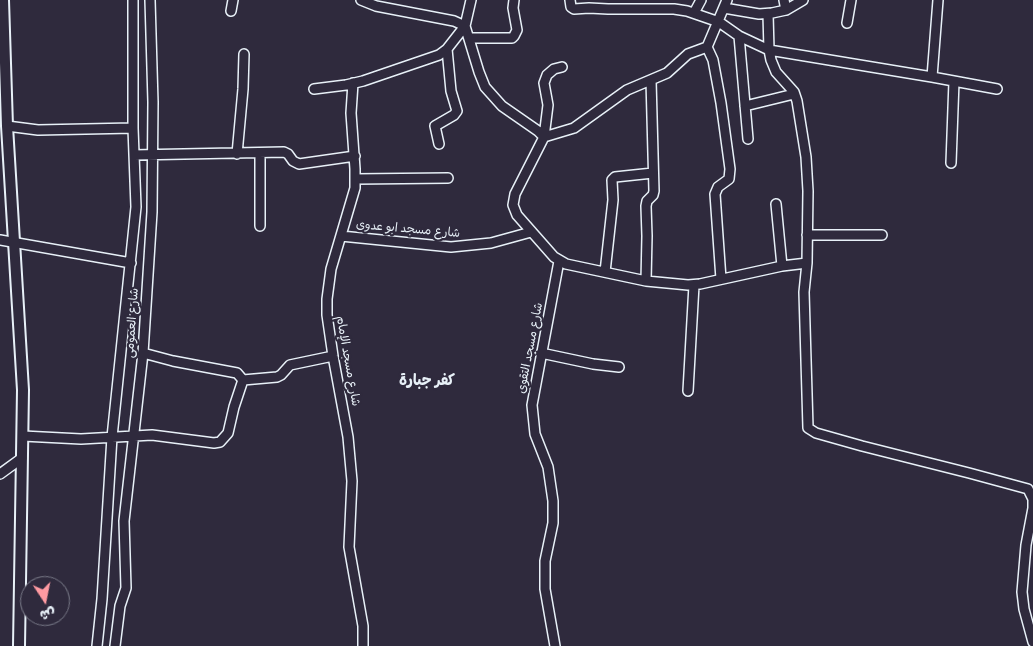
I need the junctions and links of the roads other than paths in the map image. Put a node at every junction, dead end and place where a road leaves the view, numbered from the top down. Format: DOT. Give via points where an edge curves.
graph roads {
  1 [pos="3,0"];
  2 [pos="133,0"];
  3 [pos="150,0"];
  4 [pos="233,0"];
  5 [pos="361,0"];
  6 [pos="471,0"];
  7 [pos="514,0"];
  8 [pos="570,0"];
  9 [pos="701,0"];
  10 [pos="784,0"];
  11 [pos="803,0"];
  12 [pos="851,0"];
  13 [pos="938,0"];
  14 [pos="726,4"];
  15 [pos="786,10"];
  16 [pos="231,11"];
  17 [pos="694,13"];
  18 [pos="768,14"];
  19 [pos="719,22"];
  20 [pos="848,23"];
  21 [pos="465,26"];
  22 [pos="739,36"];
  23 [pos="469,38"];
  24 [pos="707,47"];
  25 [pos="447,49"];
  26 [pos="769,50"];
  27 [pos="244,54"];
  28 [pos="562,67"];
  29 [pos="932,77"];
  30 [pos="651,80"];
  31 [pos="954,81"];
  32 [pos="353,83"];
  33 [pos="314,89"];
  34 [pos="997,89"];
  35 [pos="794,94"];
  36 [pos="744,106"];
  37 [pos="8,126"];
  38 [pos="134,128"];
  39 [pos="544,137"];
  40 [pos="748,139"];
  41 [pos="439,144"];
  42 [pos="260,153"];
  43 [pos="237,154"];
  44 [pos="134,155"];
  45 [pos="152,155"];
  46 [pos="355,156"];
  47 [pos="951,163"];
  48 [pos="653,174"];
  49 [pos="448,178"];
  50 [pos="356,179"];
  51 [pos="776,204"];
  52 [pos="260,226"];
  53 [pos="531,232"];
  54 [pos="807,235"];
  55 [pos="882,235"];
  56 [pos="340,236"];
  57 [pos="0,240"];
  58 [pos="15,242"];
  59 [pos="559,261"];
  60 [pos="130,263"];
  61 [pos="807,263"];
  62 [pos="782,266"];
  63 [pos="605,272"];
  64 [pos="721,279"];
  65 [pos="646,281"];
  66 [pos="694,284"];
  67 [pos="143,353"];
  68 [pos="541,353"];
  69 [pos="333,356"];
  70 [pos="620,367"];
  71 [pos="243,380"];
  72 [pos="688,391"];
  73 [pos="23,436"];
  74 [pos="114,436"];
  75 [pos="132,436"];
  76 [pos="22,458"];
  77 [pos="0,474"];
  78 [pos="1033,642"];
  79 [pos="19,646"];
  80 [pos="97,646"];
  81 [pos="115,646"];
  82 [pos="363,646"];
  83 [pos="555,646"];
  1 -- 37 [label="street"];
  2 -- 38 [label="street"];
  3 -- 45 [label="street, شارع العمومى"];
  4 -- 16 [label="street"];
  5 -- 21 [label="street"];
  6 -- 21 [label="street"];
  7 -- 23 [label="street" via="517,30 512,38"];
  8 -- 17 [label="street" via="574,9 674,9"];
  9 -- 17 [label="street"];
  10 -- 15 [label="street"];
  11 -- 15 [label="street"];
  12 -- 20 [label="street"];
  13 -- 29 [label="street"];
  14 -- 18 [label="street"];
  14 -- 19 [label="street"];
  15 -- 18 [label="street"];
  17 -- 19 [label="street"];
  18 -- 26 [label="street"];
  19 -- 22 [label="street"];
  19 -- 24 [label="street"];
  21 -- 23 [label="street"];
  21 -- 25 [label="street"];
  22 -- 26 [label="street"];
  22 -- 36 [label="street"];
  23 -- 39 [label="street" via="479,72 490,94"];
  24 -- 30 [label="street" via="688,54 671,70"];
  24 -- 64 [label="street" via="720,94 730,168 729,178 718,186 715,194"];
  25 -- 32 [label="street" via="432,58"];
  25 -- 41 [label="street" via="457,111 435,126"];
  26 -- 29 [label="street"];
  26 -- 35 [label="street" via="772,66"];
  27 -- 43 [label="street"];
  28 -- 39 [label="street" via="547,75 544,83 548,105"];
  29 -- 31 [label="street"];
  30 -- 39 [label="street" via="627,90 574,128"];
  30 -- 48 [label="street"];
  31 -- 34 [label="street"];
  31 -- 47 [label="street"];
  32 -- 33 [label="street"];
  32 -- 46 [label="street, شارع مسجد الإمام" via="351,113"];
  35 -- 36 [label="street"];
  35 -- 54 [label="street" via="806,158"];
  36 -- 40 [label="street"];
  37 -- 38 [label="street" via="48,130"];
  37 -- 58 [label="street"];
  38 -- 44 [label="street"];
  39 -- 53 [label="street" via="513,199 517,215"];
  42 -- 43 [label="street"];
  42 -- 46 [label="street" via="286,153 293,161 302,164"];
  42 -- 52 [label="street"];
  43 -- 45 [label="street"];
  44 -- 45 [label="street"];
  44 -- 60 [label="street" via="136,207"];
  45 -- 67 [label="street, شارع العمومى" via="152,212"];
  46 -- 50 [label="street, شارع مسجد الإمام"];
  48 -- 63 [label="street" via="615,177 612,180 613,200"];
  48 -- 65 [label="street" via="653,195 646,206"];
  49 -- 50 [label="street"];
  50 -- 56 [label="street, شارع مسجد الإمام"];
  51 -- 62 [label="street"];
  53 -- 56 [label="street, شارع مسجد ابو عدوى" via="491,244 451,247"];
  53 -- 59 [label="street"];
  54 -- 55 [label="street"];
  54 -- 61 [label="street"];
  56 -- 69 [label="street, شارع مسجد الإمام" via="327,299"];
  57 -- 58 [label="street"];
  58 -- 60 [label="street"];
  58 -- 73 [label="street"];
  59 -- 63 [label="street"];
  59 -- 68 [label="street, شارع مسجد التقوى"];
  60 -- 74 [label="street"];
  61 -- 62 [label="street"];
  61 -- 78 [label="street" via="804,292 808,428 862,446 1028,490 1033,508 1022,592"];
  62 -- 64 [label="street"];
  63 -- 65 [label="street"];
  64 -- 66 [label="street"];
  65 -- 66 [label="street"];
  66 -- 72 [label="street"];
  67 -- 71 [label="street" via="237,373"];
  67 -- 75 [label="street, شارع العمومى"];
  68 -- 70 [label="street"];
  68 -- 83 [label="street, شارع مسجد التقوى" via="532,415 548,467 554,501 544,589"];
  69 -- 71 [label="street" via="290,365 277,377"];
  69 -- 82 [label="street, شارع مسجد الإمام" via="348,437 352,481 348,547 363,626"];
  71 -- 75 [label="street" via="228,433 220,442"];
  73 -- 74 [label="street" via="81,439"];
  73 -- 76 [label="street"];
  74 -- 75 [label="street"];
  74 -- 80 [label="street"];
  75 -- 81 [label="street, شارع العمومى" via="124,521 126,588 120,606"];
  76 -- 77 [label="street"];
  76 -- 79 [label="street"];
}
